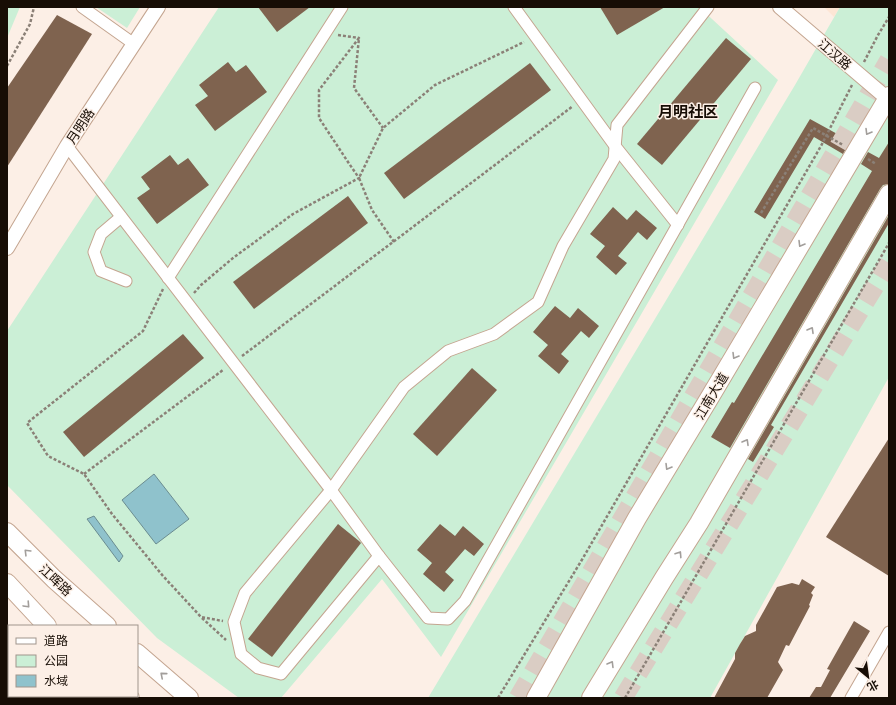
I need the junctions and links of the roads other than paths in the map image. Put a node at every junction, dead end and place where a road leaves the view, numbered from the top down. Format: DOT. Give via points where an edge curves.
graph roads {
  1 [pos="82,7"];
  2 [pos="158,7"];
  3 [pos="342,7"];
  4 [pos="514,7"];
  5 [pos="708,7"];
  6 [pos="780,7"];
  7 [pos="134,44"];
  8 [pos="755,88"];
  9 [pos="888,98"];
  10 [pos="67,146"];
  11 [pos="615,146"];
  12 [pos="889,194"];
  13 [pos="121,217"];
  14 [pos="678,225"];
  15 [pos="7,248"];
  16 [pos="168,278"];
  17 [pos="126,281"];
  18 [pos="330,490"];
  19 [pos="7,532"];
  20 [pos="379,556"];
  21 [pos="7,583"];
  22 [pos="46,625"];
  23 [pos="106,625"];
  24 [pos="889,632"];
  25 [pos="138,653"];
  26 [pos="188,698"];
  27 [pos="536,698"];
  28 [pos="591,698"];
  29 [pos="851,698"];
  1 -- 7 [label="street"];
  2 -- 7 [label="street, 月明路"];
  3 -- 16 [label="street"];
  4 -- 11 [label="street"];
  5 -- 11 [label="street" via="617,125"];
  6 -- 9 [label="street, 江汉路"];
  7 -- 10 [label="street, 月明路"];
  8 -- 14 [label="street"];
  9 -- 27 [label="main road, 江南大道, one-way" via="637,518"];
  10 -- 13 [label="street"];
  10 -- 15 [label="street, 月明路"];
  11 -- 14 [label="street"];
  11 -- 18 [label="street" via="614,159 563,246 538,302 494,334 448,351 404,387"];
  28 -- 12 [label="main road, one-way" via="699,523"];
  13 -- 16 [label="street"];
  13 -- 17 [label="street" via="101,234 94,252 101,271"];
  14 -- 20 [label="street" via="465,601 448,619 428,618"];
  16 -- 18 [label="street"];
  18 -- 20 [label="street"];
  18 -- 20 [label="street" via="244,593 234,622 241,654 258,668 281,674"];
  23 -- 19 [label="main road, 江晖路, one-way" via="54,579"];
  21 -- 22 [label="main road, one-way"];
  24 -- 29 [label="street"];
  26 -- 25 [label="main road, one-way"];
}
